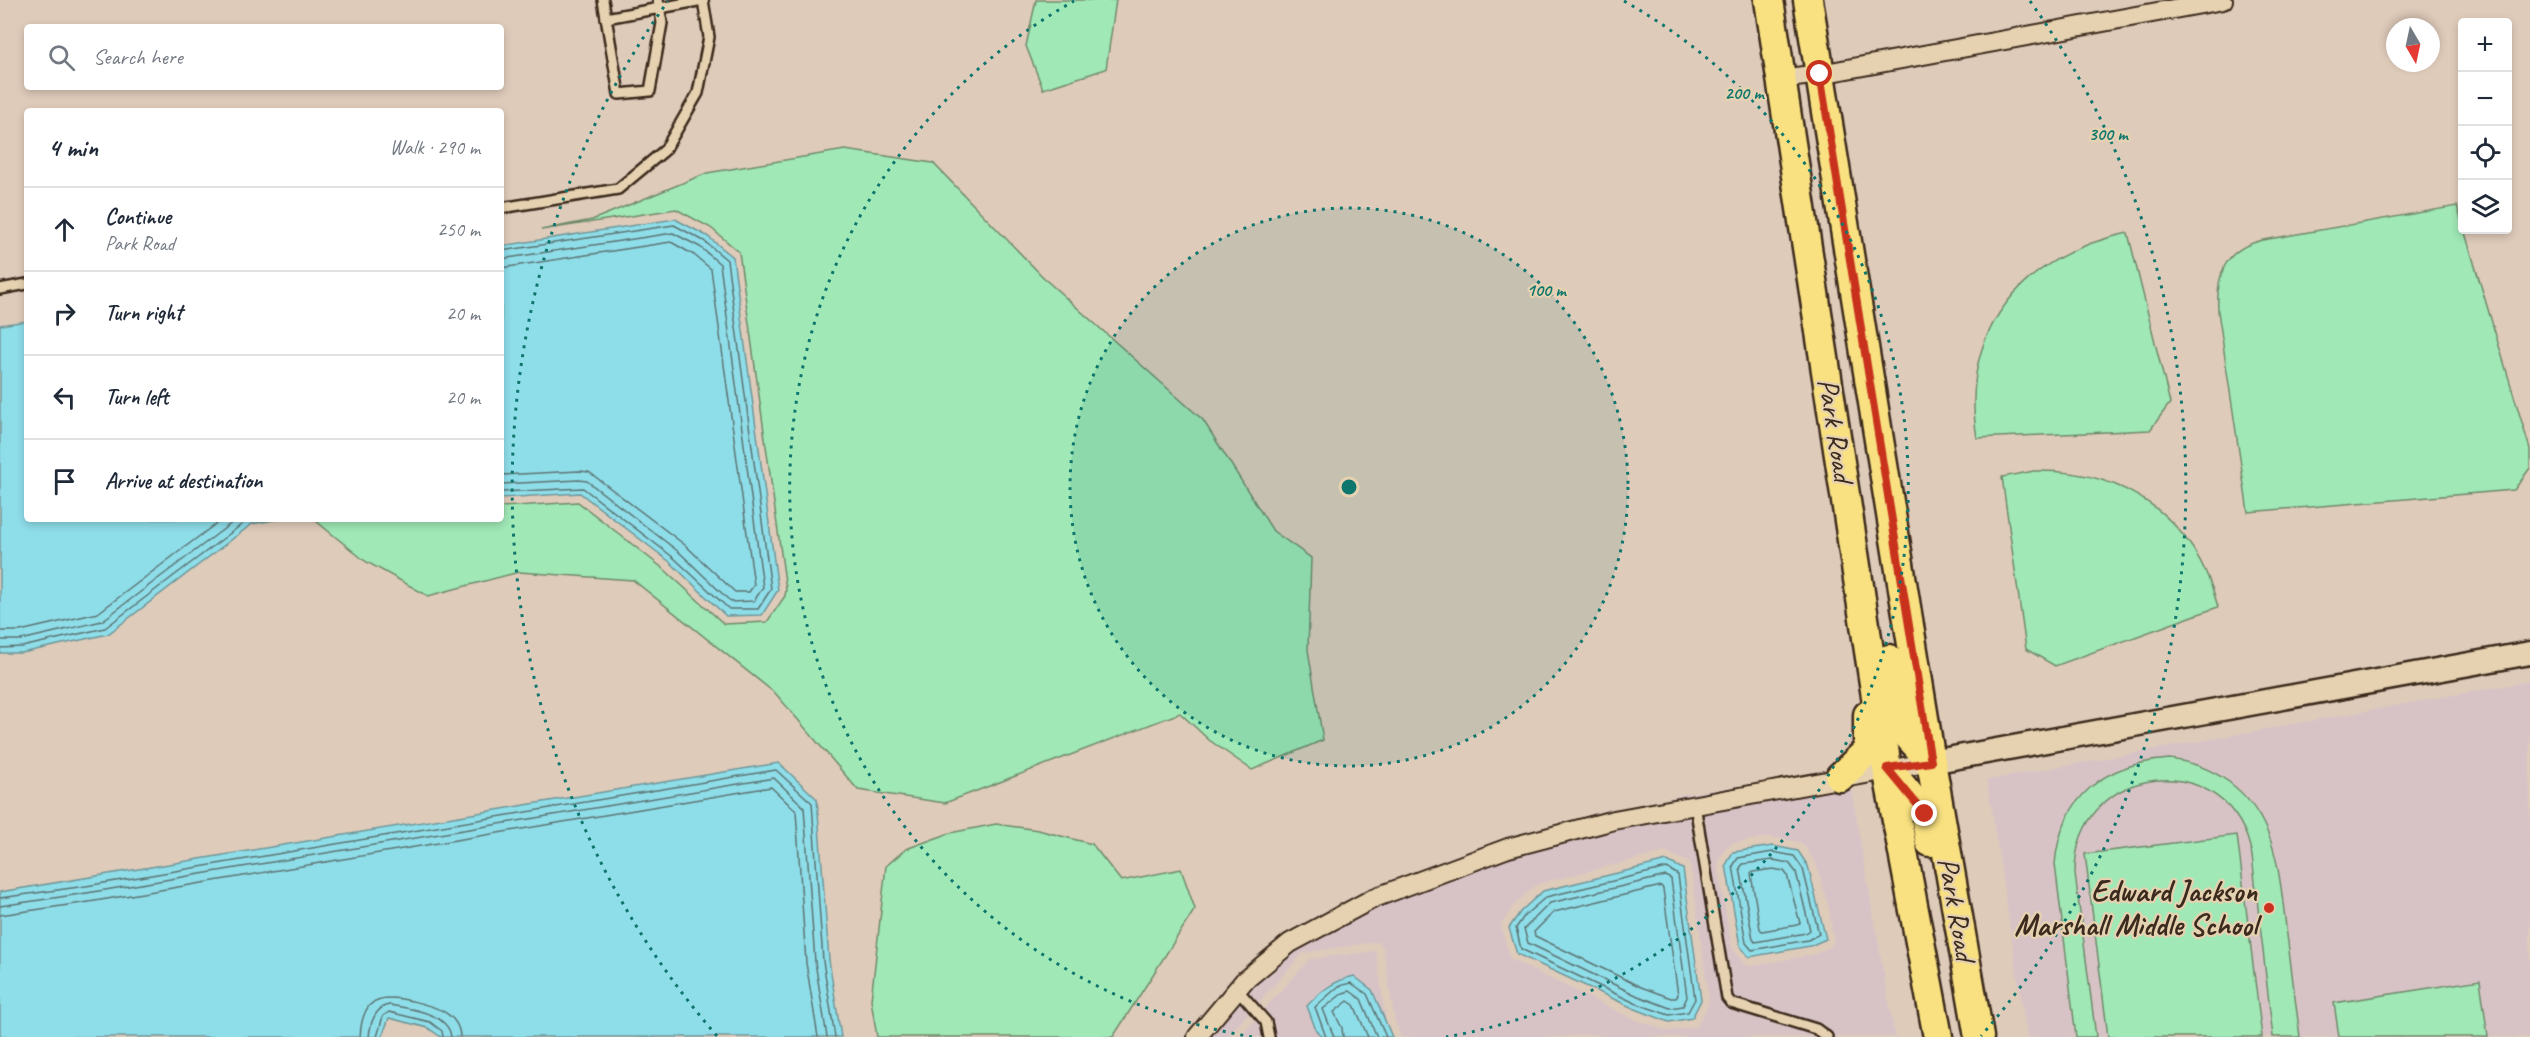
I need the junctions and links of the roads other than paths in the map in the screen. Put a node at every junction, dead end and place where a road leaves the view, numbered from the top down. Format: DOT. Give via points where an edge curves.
graph roads {
  1 [pos="603,0"];
  2 [pos="703,0"];
  3 [pos="1768,0"];
  4 [pos="1787,0"];
  5 [pos="1808,0"];
  6 [pos="2223,0"];
  7 [pos="659,4"];
  8 [pos="606,18"];
  9 [pos="1820,74"];
  10 [pos="1780,79"];
  11 [pos="504,208"];
  12 [pos="24,285"];
  13 [pos="0,289"];
  14 [pos="1846,496"];
  15 [pos="2530,653"];
  16 [pos="1931,762"];
  17 [pos="1887,768"];
  18 [pos="1840,777"];
  19 [pos="1695,805"];
  20 [pos="1237,989"];
  21 [pos="1197,1037"];
  22 [pos="1269,1037"];
  23 [pos="1827,1037"];
  24 [pos="1938,1037"];
  25 [pos="1971,1037"];
  26 [pos="1979,1037"];
  1 -- 8 [label="lane"];
  2 -- 7 [label="lane"];
  2 -- 11 [label="lane" via="709,37 698,93 665,150 618,189"];
  3 -- 10 [label="main road, Park Road"];
  4 -- 9 [label="main road" via="1800,57"];
  5 -- 9 [label="main road, Park Road"];
  6 -- 9 [label="street"];
  7 -- 8 [label="lane"];
  7 -- 8 [label="lane" via="662,23 650,91 619,94"];
  9 -- 10 [label="street"];
  9 -- 16 [label="main road, Park Road"];
  10 -- 14 [label="main road, Park Road"];
  12 -- 13 [label="lane"];
  14 -- 16 [label="main road" via="1871,567 1899,711 1909,737"];
  14 -- 17 [label="main road, Park Road"];
  14 -- 18 [label="main road" via="1846,561 1868,720 1868,750"];
  15 -- 16 [label="street"];
  16 -- 17 [label="street"];
  16 -- 26 [label="main road, Park Road"];
  17 -- 18 [label="street"];
  17 -- 24 [label="main road, Park Road"];
  17 -- 25 [label="main road" via="1925,814 1945,941 1965,1029"];
  18 -- 19 [label="street"];
  19 -- 20 [label="street" via="1614,820 1508,848 1374,898 1290,943"];
  19 -- 23 [label="lane" via="1727,998 1731,1003 1816,1029"];
  20 -- 21 [label="street"];
  20 -- 22 [label="lane" via="1266,1022"];
}
